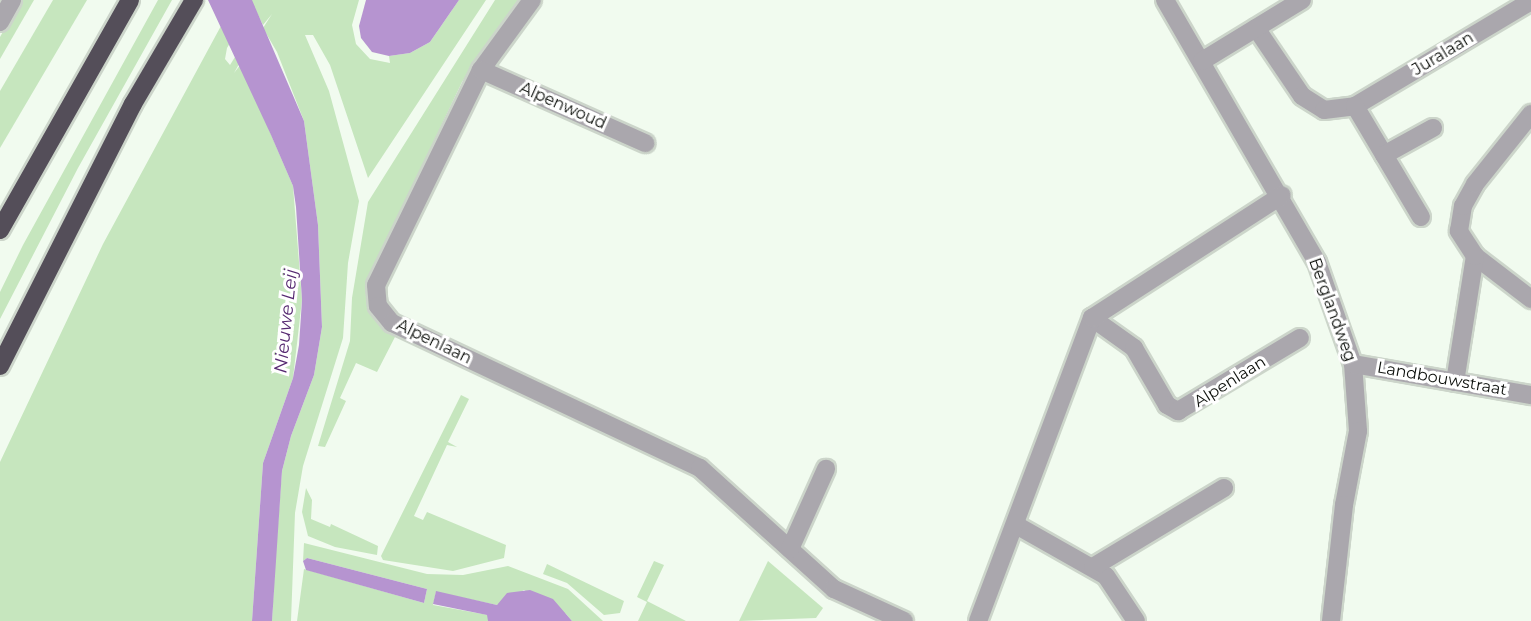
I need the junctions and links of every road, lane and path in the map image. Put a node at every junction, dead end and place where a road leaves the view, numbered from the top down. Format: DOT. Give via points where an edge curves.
graph roads {
  1 [pos="12,0"];
  2 [pos="130,0"];
  3 [pos="532,0"];
  4 [pos="1165,0"];
  5 [pos="1302,0"];
  6 [pos="1531,1"];
  7 [pos="190,6"];
  8 [pos="0,22"];
  9 [pos="1257,28"];
  10 [pos="1202,61"];
  11 [pos="481,70"];
  12 [pos="1355,106"];
  13 [pos="1531,114"];
  14 [pos="1433,128"];
  15 [pos="645,142"];
  16 [pos="1384,155"];
  17 [pos="1282,195"];
  18 [pos="1421,217"];
  19 [pos="0,230"];
  20 [pos="1475,256"];
  21 [pos="1531,299"];
  22 [pos="1092,318"];
  23 [pos="1300,338"];
  24 [pos="1353,364"];
  25 [pos="0,366"];
  26 [pos="1455,382"];
  27 [pos="1531,395"];
  28 [pos="826,468"];
  29 [pos="1224,488"];
  30 [pos="1016,525"];
  31 [pos="790,549"];
  32 [pos="1093,567"];
  33 [pos="904,621"];
  34 [pos="978,621"];
  35 [pos="1136,621"];
  36 [pos="1330,621"];
  1 -- 8 [label="street"];
  2 -- 19 [label="highway"];
  3 -- 11 [label="street, Alpenlaan"];
  4 -- 10 [label="street, Berglandweg"];
  5 -- 9 [label="street"];
  6 -- 12 [label="street, Juralaan"];
  7 -- 25 [label="highway" via="128,114"];
  9 -- 10 [label="street"];
  9 -- 12 [label="street, Juralaan" via="1302,96 1324,110"];
  10 -- 17 [label="street, Berglandweg"];
  11 -- 15 [label="street, Alpenwoud"];
  11 -- 31 [label="street, Alpenlaan" via="376,285 378,306 392,323 700,468"];
  12 -- 16 [label="street"];
  13 -- 20 [label="street" via="1475,184 1463,206 1460,231"];
  14 -- 16 [label="street"];
  16 -- 18 [label="street"];
  17 -- 22 [label="street"];
  17 -- 24 [label="street, Berglandweg" via="1317,262"];
  20 -- 21 [label="street"];
  20 -- 26 [label="street"];
  22 -- 23 [label="street, Alpenlaan" via="1134,348 1167,405 1178,411"];
  22 -- 30 [label="street"];
  24 -- 26 [label="street, Landbouwstraat"];
  24 -- 36 [label="street, Berglandweg" via="1358,431 1344,505"];
  26 -- 27 [label="street, Landbouwstraat"];
  28 -- 31 [label="street"];
  29 -- 32 [label="street"];
  30 -- 32 [label="street"];
  30 -- 34 [label="street"];
  31 -- 33 [label="street, Alpenlaan" via="834,589"];
  32 -- 35 [label="street" via="1116,588"];
}
